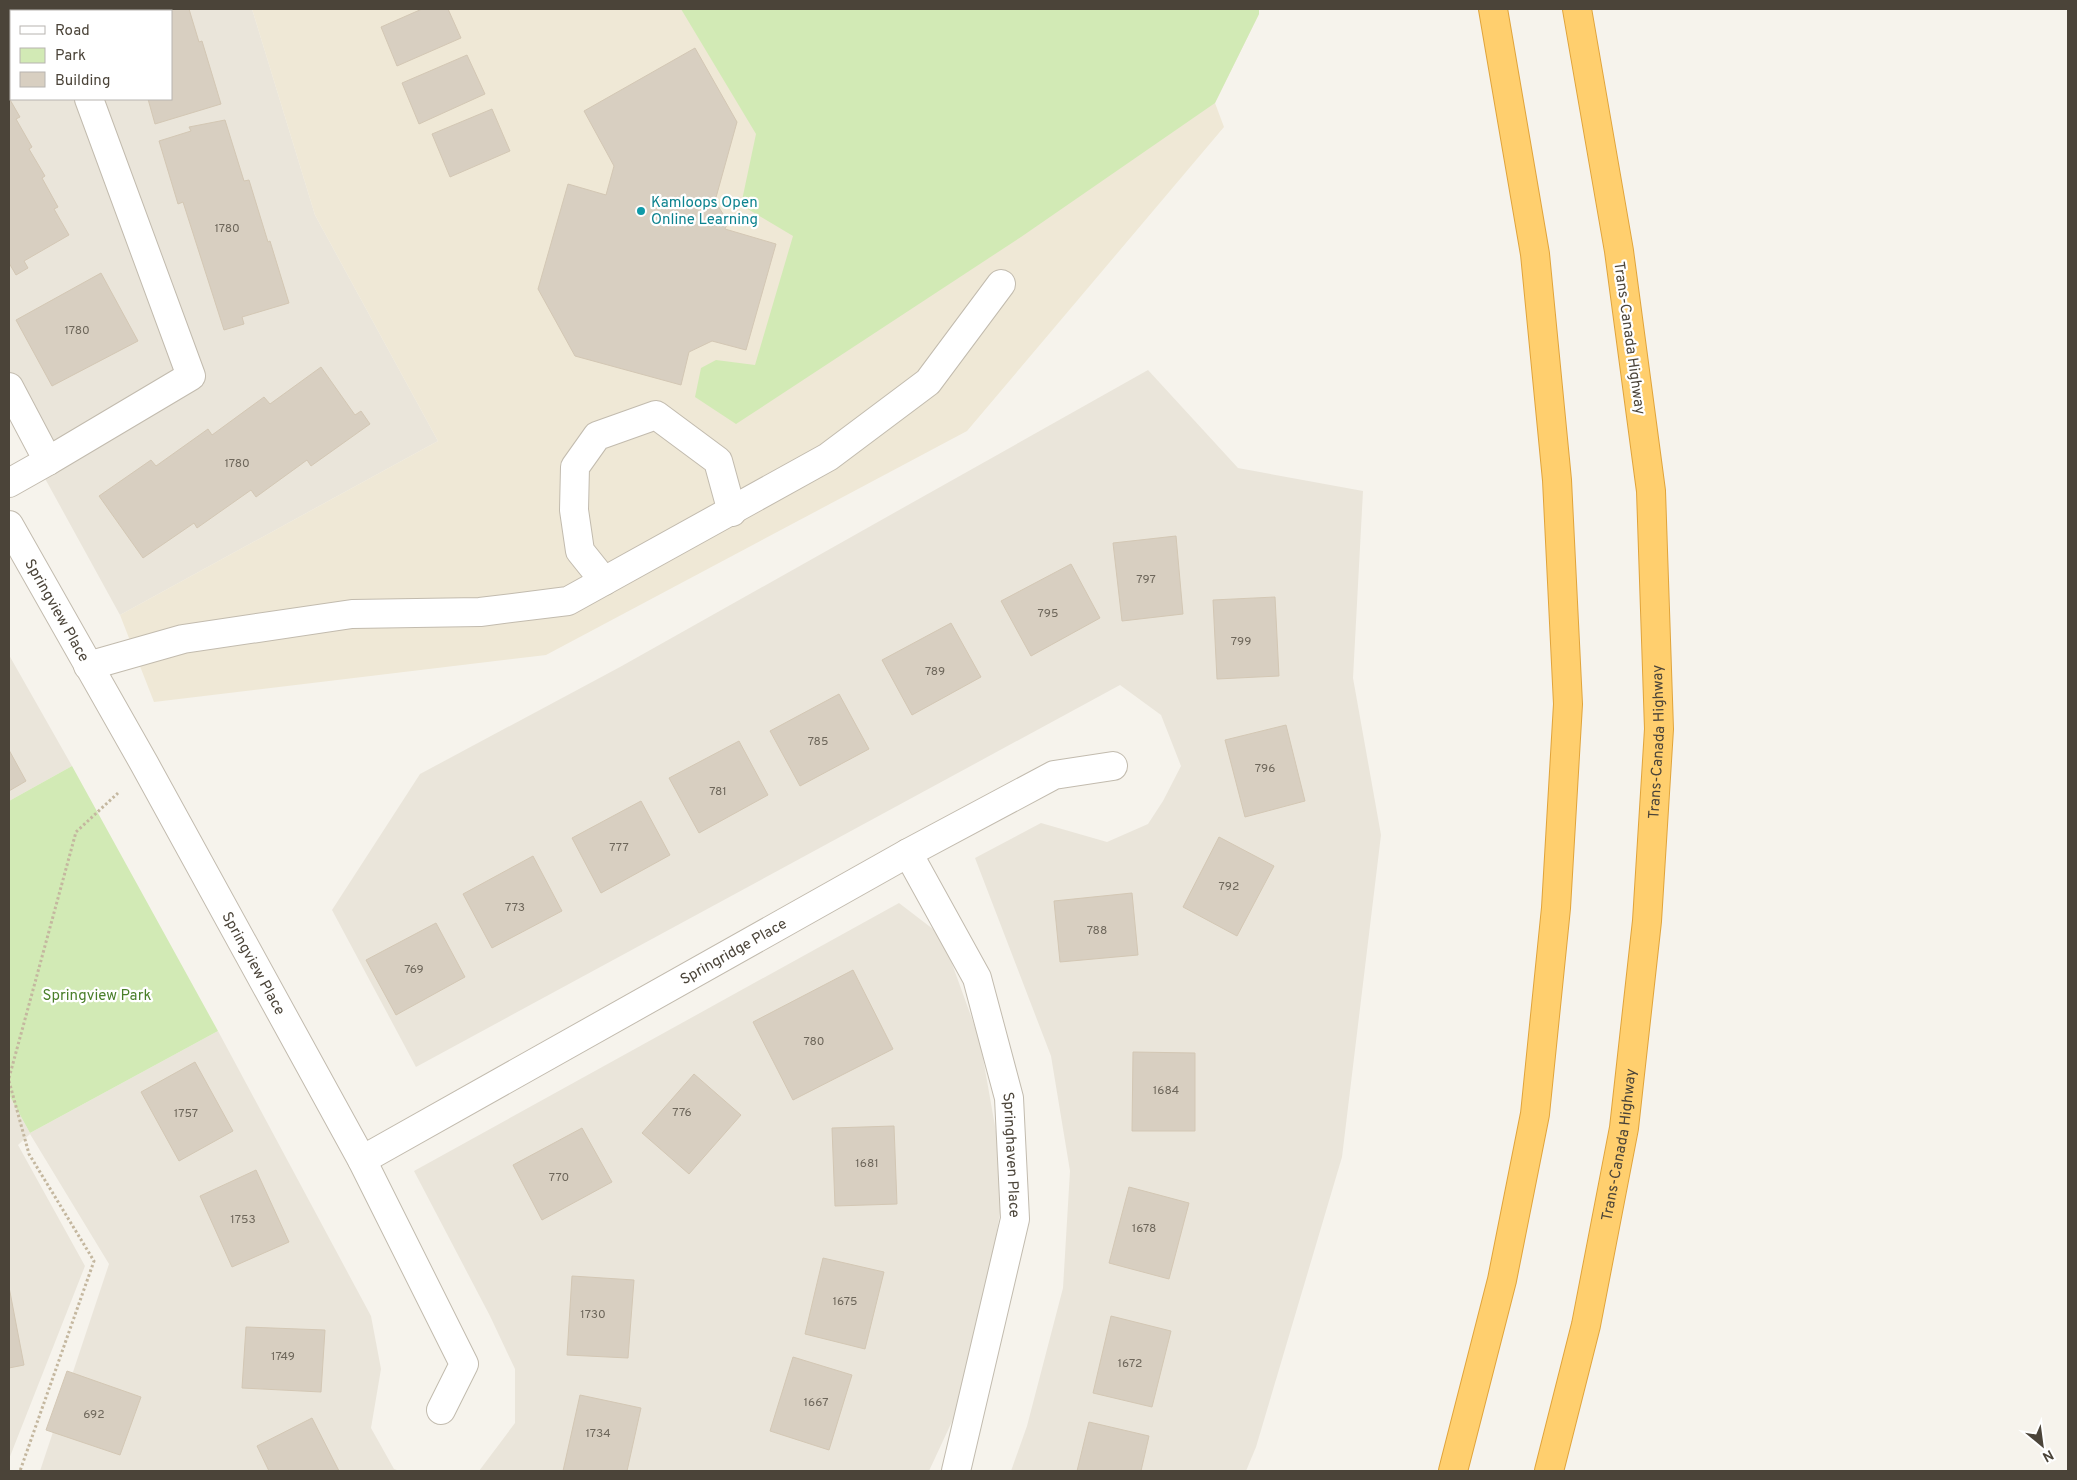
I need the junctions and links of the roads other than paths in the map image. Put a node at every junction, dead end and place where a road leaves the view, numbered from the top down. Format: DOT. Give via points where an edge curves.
graph roads {
  1 [pos="1493,9"];
  2 [pos="1576,9"];
  3 [pos="89,100"];
  4 [pos="1001,284"];
  5 [pos="9,387"];
  6 [pos="48,461"];
  7 [pos="9,483"];
  8 [pos="732,512"];
  9 [pos="9,525"];
  10 [pos="604,582"];
  11 [pos="88,666"];
  12 [pos="1113,766"];
  13 [pos="908,853"];
  14 [pos="362,1160"];
  15 [pos="441,1410"];
  16 [pos="956,1471"];
  17 [pos="1453,1471"];
  18 [pos="1549,1471"];
  1 -- 17 [label="highway" via="1535,254 1557,480 1568,704 1556,908 1535,1114 1502,1280"];
  2 -- 18 [label="highway, Trans-Canada Highway" via="1619,251 1651,491 1659,729 1647,921 1624,1128 1586,1325"];
  3 -- 6 [label="street" via="191,376"];
  4 -- 8 [label="street" via="928,382 828,457"];
  5 -- 6 [label="street"];
  6 -- 7 [label="street"];
  8 -- 10 [label="street"];
  8 -- 10 [label="street" via="718,461 656,415 597,436 575,467 574,510 580,552"];
  9 -- 11 [label="street, Springview Place"];
  10 -- 11 [label="street" via="568,601 480,612 352,614 183,639"];
  11 -- 14 [label="street, Springview Place"];
  12 -- 13 [label="street, Springridge Place" via="1054,775"];
  13 -- 14 [label="street, Springridge Place"];
  13 -- 16 [label="street, Springhaven Place" via="977,978 1009,1098 1015,1219"];
  14 -- 15 [label="street, Springview Place" via="464,1364"];
}
